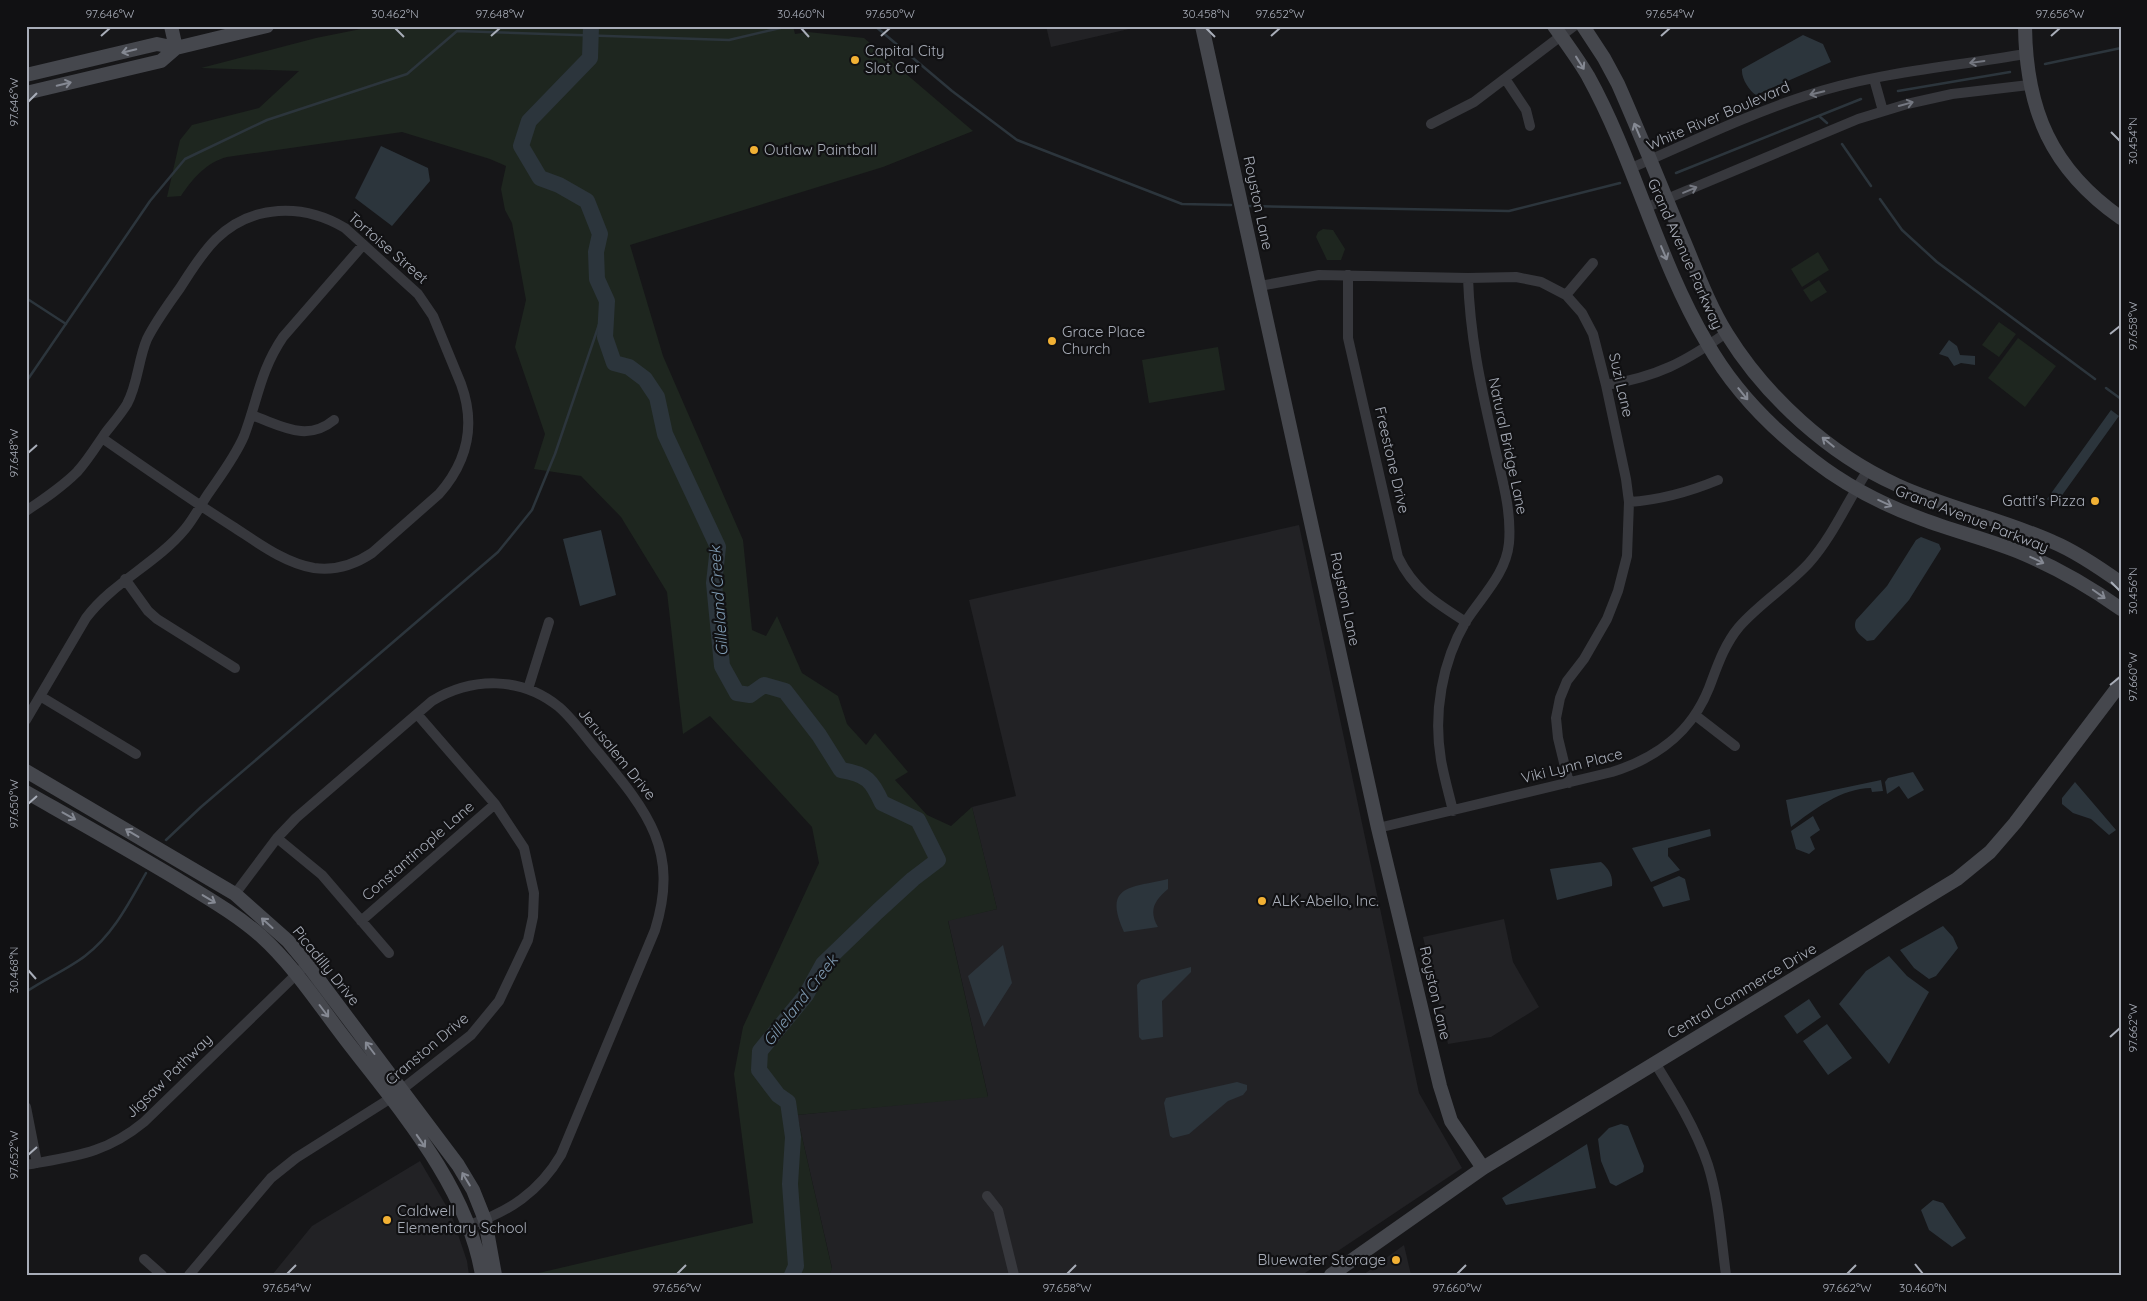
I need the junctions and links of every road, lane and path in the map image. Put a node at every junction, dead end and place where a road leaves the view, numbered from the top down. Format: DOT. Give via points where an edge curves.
graph roads {
  1 [pos="171,26"];
  2 [pos="267,26"];
  3 [pos="1202,26"];
  4 [pos="1574,26"];
  5 [pos="1583,26"];
  6 [pos="2024,26"];
  7 [pos="1558,31"];
  8 [pos="176,48"];
  9 [pos="2025,54"];
  10 [pos="26,75"];
  11 [pos="1874,79"];
  12 [pos="1506,80"];
  13 [pos="2029,85"];
  14 [pos="26,93"];
  15 [pos="1882,111"];
  16 [pos="1431,124"];
  17 [pos="1530,126"];
  18 [pos="1651,160"];
  19 [pos="1629,169"];
  20 [pos="1667,200"];
  21 [pos="1645,208"];
  22 [pos="2121,218"];
  23 [pos="363,245"];
  24 [pos="1593,263"];
  25 [pos="1348,275"];
  26 [pos="1468,278"];
  27 [pos="1260,286"];
  28 [pos="1566,295"];
  29 [pos="1726,333"];
  30 [pos="1708,345"];
  31 [pos="1606,385"];
  32 [pos="251,415"];
  33 [pos="334,420"];
  34 [pos="102,438"];
  35 [pos="1868,470"];
  36 [pos="1718,480"];
  37 [pos="1856,488"];
  38 [pos="1629,502"];
  39 [pos="200,506"];
  40 [pos="26,511"];
  41 [pos="125,579"];
  42 [pos="2121,582"];
  43 [pos="2121,609"];
  44 [pos="549,622"];
  45 [pos="1466,622"];
  46 [pos="235,668"];
  47 [pos="2121,683"];
  48 [pos="528,689"];
  49 [pos="40,696"];
  50 [pos="417,714"];
  51 [pos="1695,715"];
  52 [pos="26,720"];
  53 [pos="1735,746"];
  54 [pos="136,754"];
  55 [pos="26,771"];
  56 [pos="1569,783"];
  57 [pos="26,792"];
  58 [pos="495,804"];
  59 [pos="1452,812"];
  60 [pos="1378,828"];
  61 [pos="277,838"];
  62 [pos="235,894"];
  63 [pos="361,921"];
  64 [pos="389,953"];
  65 [pos="307,964"];
  66 [pos="296,974"];
  67 [pos="1655,1063"];
  68 [pos="397,1094"];
  69 [pos="26,1107"];
  70 [pos="31,1164"];
  71 [pos="1483,1168"];
  72 [pos="986,1196"];
  73 [pos="485,1220"];
  74 [pos="469,1225"];
  75 [pos="144,1259"];
  76 [pos="162,1275"];
  77 [pos="189,1275"];
  78 [pos="482,1275"];
  79 [pos="495,1275"];
  80 [pos="1014,1275"];
  81 [pos="1331,1275"];
  82 [pos="1726,1275"];
  1 -- 8 [label="street"];
  2 -- 8 [label="street"];
  3 -- 27 [label="street, Royston Lane"];
  4 -- 7 [label="street"];
  18 -- 5 [label="street, Grand Avenue Parkway, one-way" via="1612,74"];
  6 -- 9 [label="street"];
  7 -- 12 [label="street"];
  7 -- 19 [label="street, Grand Avenue Parkway, one-way" via="1589,79"];
  8 -- 10 [label="street, one-way" via="157,44"];
  14 -- 8 [label="street, one-way" via="161,61"];
  9 -- 11 [label="street, White River Boulevard, one-way"];
  9 -- 13 [label="street"];
  11 -- 15 [label="street"];
  11 -- 18 [label="street, White River Boulevard, one-way" via="1806,95 1729,124"];
  12 -- 16 [label="street" via="1474,102"];
  12 -- 17 [label="street" via="1526,110"];
  15 -- 13 [label="street, one-way" via="1952,94"];
  13 -- 22 [label="street" via="2041,124 2053,148 2090,194"];
  20 -- 15 [label="street, one-way"];
  18 -- 19 [label="street, White River Boulevard"];
  18 -- 20 [label="street, Grand Avenue Parkway"];
  19 -- 21 [label="street, Grand Avenue Parkway"];
  20 -- 21 [label="street"];
  20 -- 29 [label="street, Grand Avenue Parkway"];
  21 -- 30 [label="street, Grand Avenue Parkway, one-way"];
  23 -- 32 [label="street" via="275,349 261,379"];
  23 -- 34 [label="street, Tortoise Street" via="346,228 332,220 284,210 241,221 227,230 203,254 154,326 146,341 126,405"];
  23 -- 39 [label="street, Tortoise Street" via="418,294 433,316 468,408 468,434 457,471 439,494 372,553 361,561 336,568 312,567 287,558"];
  24 -- 28 [label="street"];
  25 -- 26 [label="street, Suzi Lane"];
  25 -- 27 [label="street, Suzi Lane" via="1319,275"];
  25 -- 45 [label="street, Freestone Drive" via="1348,338 1398,557 1422,592"];
  26 -- 28 [label="street, Suzi Lane" via="1516,277 1541,282"];
  26 -- 45 [label="street, Natural Bridge Lane" via="1476,362 1509,511 1509,544 1500,572"];
  27 -- 60 [label="street, Royston Lane"];
  28 -- 31 [label="street, Suzi Lane" via="1594,334"];
  29 -- 30 [label="street"];
  35 -- 29 [label="street, Grand Avenue Parkway, one-way" via="1803,422 1753,370"];
  30 -- 31 [label="street" via="1660,372 1638,380"];
  30 -- 37 [label="street, Grand Avenue Parkway, one-way" via="1734,382 1776,429 1815,462"];
  31 -- 38 [label="street, Suzi Lane"];
  32 -- 33 [label="street" via="294,430 308,431 323,429"];
  32 -- 39 [label="street" via="236,452"];
  34 -- 39 [label="street, Tortoise Street"];
  34 -- 40 [label="street, Tortoise Street" via="78,471"];
  35 -- 37 [label="street, Viki Lynn Place"];
  35 -- 42 [label="street, Grand Avenue Parkway" via="1929,498 2054,542"];
  36 -- 38 [label="street" via="1675,495"];
  37 -- 43 [label="street, Grand Avenue Parkway, one-way" via="1923,520 2013,550 2047,565"];
  37 -- 51 [label="street, Viki Lynn Place" via="1808,564 1739,628 1720,658"];
  38 -- 56 [label="street, Suzi Lane" via="1627,556 1618,591 1608,619 1567,681 1560,698 1556,718 1558,738"];
  39 -- 41 [label="street" via="174,541"];
  41 -- 46 [label="street" via="157,619"];
  41 -- 49 [label="street" via="98,602 86,618"];
  44 -- 48 [label="street"];
  45 -- 59 [label="street, Natural Bridge Lane" via="1452,651 1439,701 1441,759"];
  47 -- 67 [label="street, Central Commerce Drive" via="2015,823 1978,863 1957,880"];
  48 -- 50 [label="street, Jerusalem Drive" via="501,683 472,684 445,694"];
  48 -- 73 [label="street, Jerusalem Drive" via="560,708 639,803 649,818 658,843 664,889 656,930 561,1156 530,1194"];
  49 -- 52 [label="street"];
  49 -- 54 [label="street"];
  50 -- 58 [label="street, Cranston Drive"];
  50 -- 61 [label="street, Jerusalem Drive"];
  51 -- 53 [label="street"];
  51 -- 56 [label="street, Viki Lynn Place" via="1678,735 1650,757 1627,768"];
  62 -- 55 [label="street, Picadilly Drive, one-way"];
  56 -- 59 [label="street, Viki Lynn Place"];
  57 -- 66 [label="street, Picadilly Drive, one-way" via="226,909 262,937"];
  58 -- 63 [label="street, Constantinople Lane"];
  58 -- 68 [label="street, Cranston Drive" via="524,848 531,872 533,917 528,940 499,1001 486,1019 471,1035"];
  59 -- 60 [label="street, Viki Lynn Place"];
  60 -- 71 [label="street, Royston Lane" via="1444,1105 1460,1136"];
  61 -- 62 [label="street, Jerusalem Drive"];
  61 -- 63 [label="street" via="322,876"];
  65 -- 62 [label="street, Picadilly Drive, one-way" via="288,941"];
  63 -- 64 [label="street"];
  65 -- 66 [label="street, Jigsaw Pathway"];
  68 -- 65 [label="street, Picadilly Drive, one-way"];
  66 -- 68 [label="street, Picadilly Drive, one-way"];
  66 -- 70 [label="street, Jigsaw Pathway" via="128,1135 94,1152"];
  67 -- 71 [label="street, Central Commerce Drive"];
  67 -- 82 [label="street" via="1691,1124 1707,1164 1714,1186"];
  73 -- 68 [label="street, Picadilly Drive, one-way" via="458,1165"];
  68 -- 74 [label="street, Picadilly Drive, one-way" via="443,1172"];
  68 -- 77 [label="street, Cranston Drive" via="296,1158 271,1178"];
  69 -- 70 [label="street"];
  71 -- 81 [label="street, Central Commerce Drive"];
  72 -- 80 [label="street" via="998,1210"];
  73 -- 74 [label="street, Jerusalem Drive"];
  73 -- 79 [label="street, Picadilly Drive"];
  74 -- 78 [label="street, Picadilly Drive"];
  75 -- 76 [label="street"];
}
